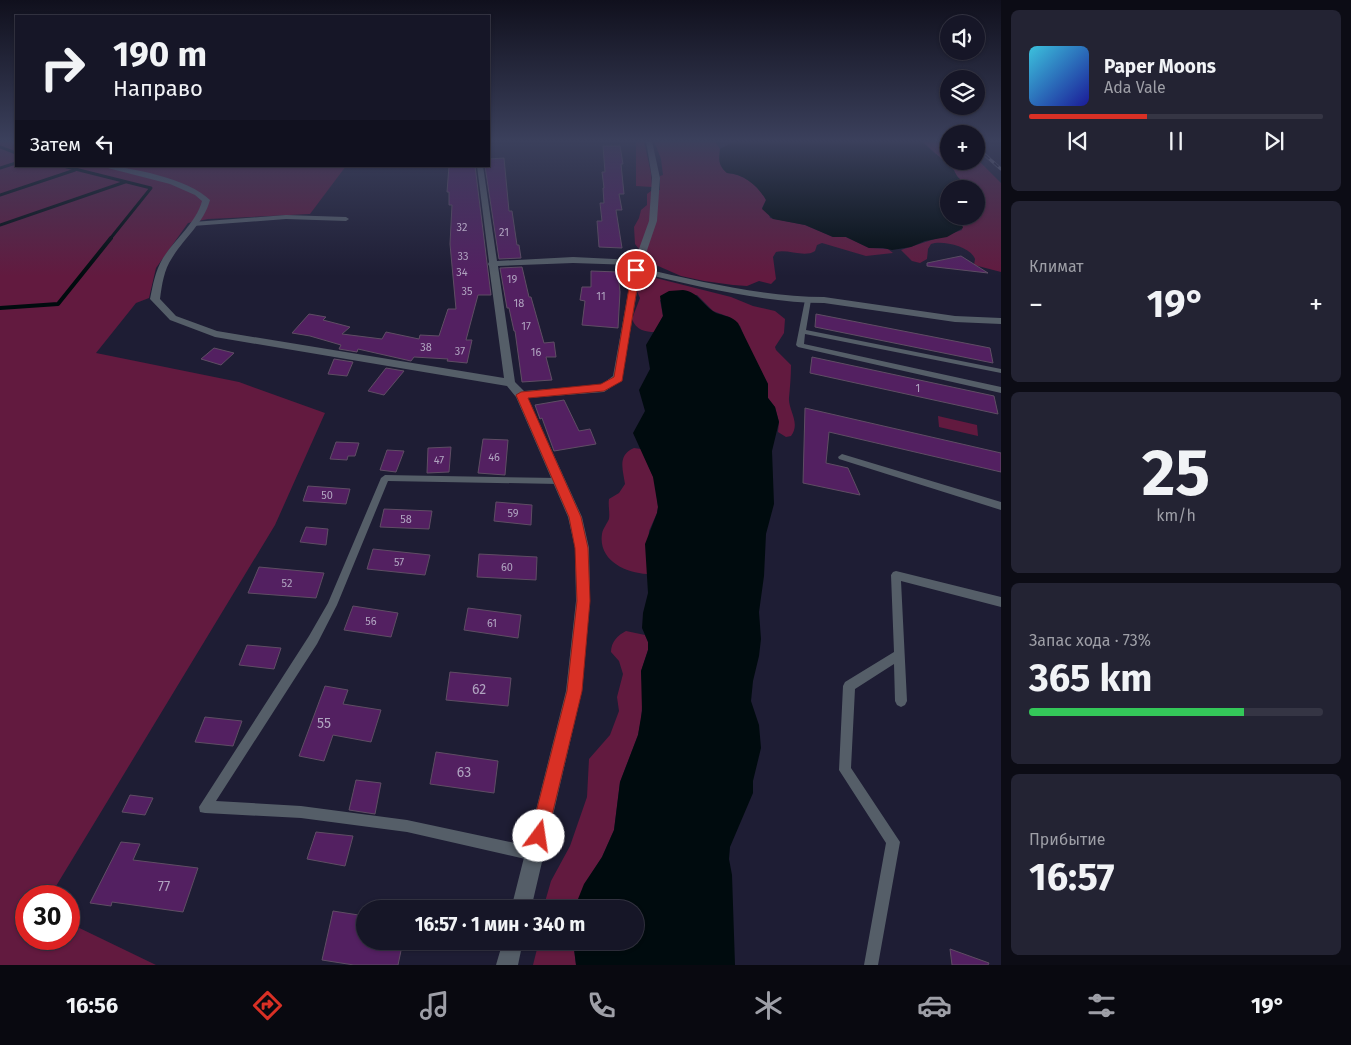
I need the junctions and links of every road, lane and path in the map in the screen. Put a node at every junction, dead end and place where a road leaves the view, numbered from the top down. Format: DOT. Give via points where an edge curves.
graph roads {
  1 [pos="179,186"];
  2 [pos="482,186"];
  3 [pos="655,186"];
  4 [pos="346,219"];
  5 [pos="193,224"];
  6 [pos="492,264"];
  7 [pos="637,266"];
  8 [pos="808,300"];
  9 [pos="1001,321"];
  10 [pos="802,331"];
  11 [pos="1001,372"];
  12 [pos="510,383"];
  13 [pos="1001,390"];
  14 [pos="521,395"];
  15 [pos="842,457"];
  16 [pos="558,481"];
  17 [pos="1001,506"];
  18 [pos="1001,602"];
  19 [pos="899,655"];
  20 [pos="901,701"];
  21 [pos="534,854"];
  22 [pos="523,900"];
  23 [pos="511,950"];
  24 [pos="507,965"];
  25 [pos="871,965"];
  1 -- 5 [label="street" via="206,200"];
  2 -- 6 [label="street"];
  3 -- 7 [label="street" via="653,221"];
  4 -- 5 [label="lane" via="286,217"];
  5 -- 12 [label="street" via="162,268 155,299 173,318 215,334"];
  6 -- 7 [label="street" via="573,260"];
  6 -- 12 [label="street"];
  7 -- 8 [label="street" via="714,287"];
  7 -- 14 [label="street" via="618,378 604,388"];
  8 -- 9 [label="street" via="955,319"];
  8 -- 10 [label="lane"];
  10 -- 11 [label="lane"];
  10 -- 13 [label="lane" via="800,345"];
  12 -- 14 [label="street"];
  14 -- 16 [label="street"];
  15 -- 17 [label="lane"];
  16 -- 21 [label="street" via="575,517 582,548 583,601 574,691"];
  16 -- 21 [label="lane" via="385,478 332,605 313,640 205,808 301,812 407,826"];
  18 -- 19 [label="lane" via="896,575"];
  19 -- 20 [label="lane"];
  19 -- 25 [label="lane" via="849,686 845,770 894,842"];
  21 -- 22 [label="street"];
  23 -- 24 [label="street"];
}
